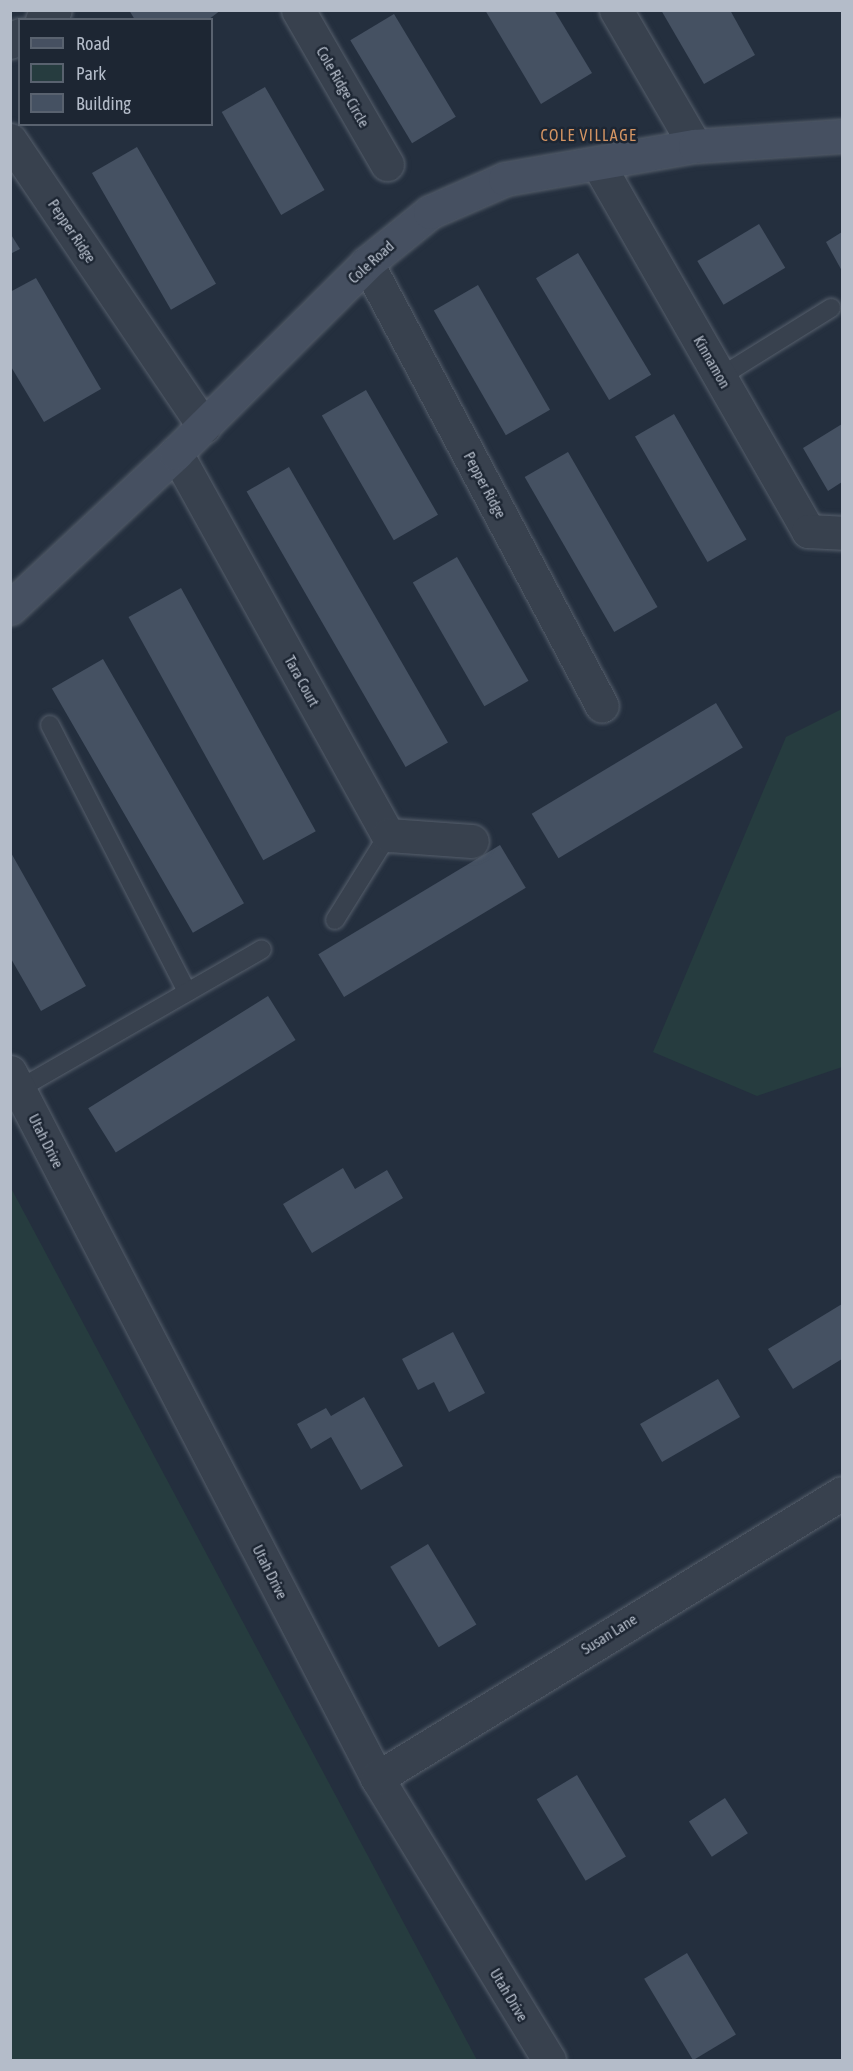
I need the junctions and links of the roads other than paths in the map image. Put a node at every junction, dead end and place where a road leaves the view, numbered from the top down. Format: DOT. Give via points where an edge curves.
graph roads {
  1 [pos="298,10"];
  2 [pos="616,10"];
  3 [pos="843,136"];
  4 [pos="10,140"];
  5 [pos="694,146"];
  6 [pos="387,164"];
  7 [pos="598,164"];
  8 [pos="367,263"];
  9 [pos="831,308"];
  10 [pos="720,377"];
  11 [pos="199,419"];
  12 [pos="176,453"];
  13 [pos="843,533"];
  14 [pos="10,608"];
  15 [pos="602,706"];
  16 [pos="50,724"];
  17 [pos="388,835"];
  18 [pos="472,841"];
  19 [pos="335,920"];
  20 [pos="262,949"];
  21 [pos="188,992"];
  22 [pos="15,1081"];
  23 [pos="843,1493"];
  24 [pos="377,1778"];
  25 [pos="549,2061"];
  1 -- 6 [label="street, Cole Ridge Circle"];
  2 -- 5 [label="street"];
  3 -- 5 [label="street, Cole Road"];
  4 -- 11 [label="street, Pepper Ridge"];
  5 -- 7 [label="street, Cole Road"];
  7 -- 8 [label="street, Cole Road" via="505,179 430,212"];
  7 -- 10 [label="street, Kinnamon"];
  8 -- 11 [label="street, Cole Road"];
  8 -- 15 [label="street, Pepper Ridge"];
  9 -- 10 [label="lane"];
  10 -- 13 [label="street, Kinnamon" via="808,531"];
  11 -- 12 [label="street, Cole Road"];
  12 -- 14 [label="street, Cole Road"];
  12 -- 17 [label="street, Tara Court"];
  16 -- 21 [label="lane"];
  17 -- 18 [label="street"];
  17 -- 19 [label="lane"];
  20 -- 21 [label="lane"];
  21 -- 22 [label="lane"];
  22 -- 24 [label="street, Utah Drive"];
  23 -- 24 [label="street, Susan Lane"];
  24 -- 25 [label="street, Utah Drive"];
}
